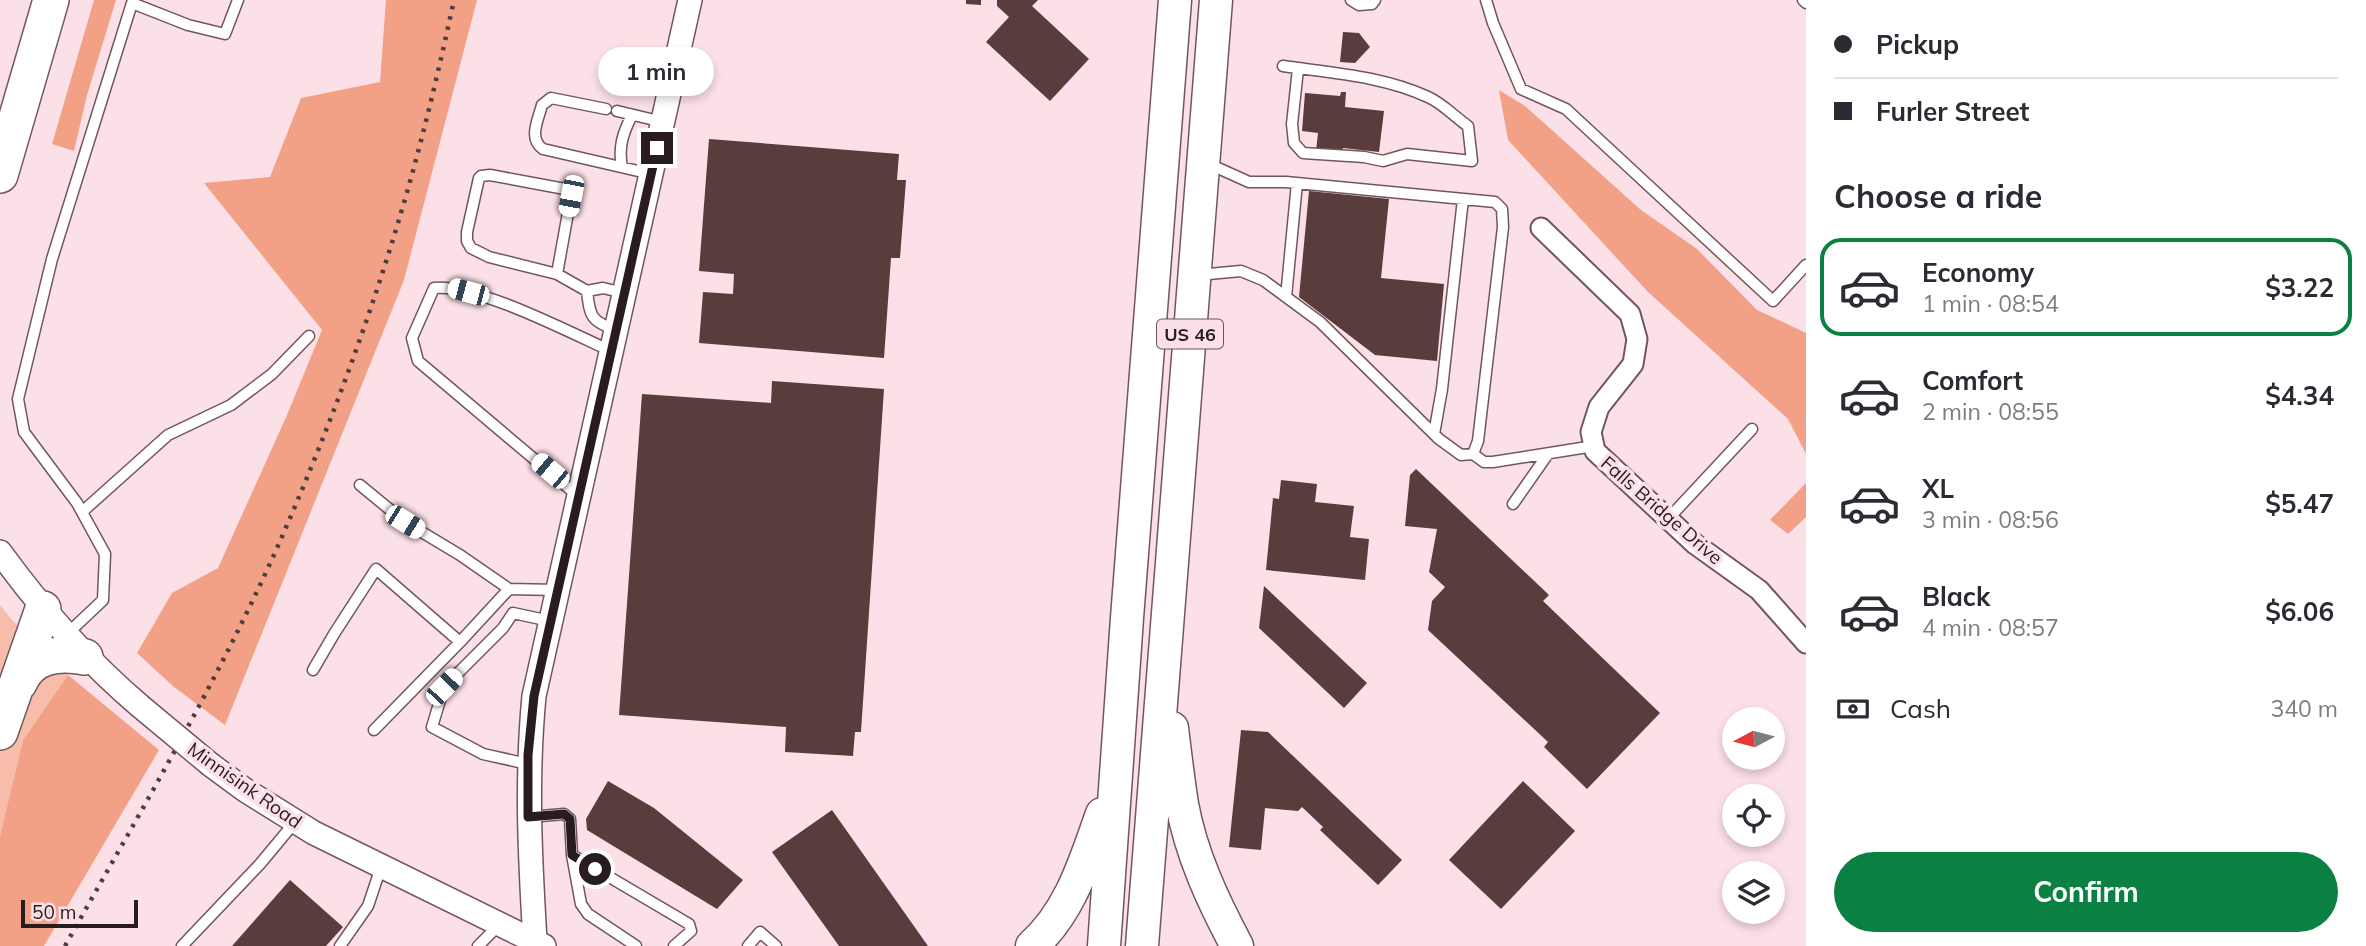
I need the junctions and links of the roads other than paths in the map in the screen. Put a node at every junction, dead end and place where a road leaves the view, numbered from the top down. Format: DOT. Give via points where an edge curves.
graph roads {
  1 [pos="51,0"];
  2 [pos="238,0"];
  3 [pos="690,0"];
  4 [pos="1175,0"];
  5 [pos="1216,0"];
  6 [pos="1351,0"];
  7 [pos="1375,0"];
  8 [pos="1486,0"];
  9 [pos="132,2"];
  10 [pos="1283,66"];
  11 [pos="1298,69"];
  12 [pos="606,109"];
  13 [pos="617,111"];
  14 [pos="632,115"];
  15 [pos="663,122"];
  16 [pos="1203,161"];
  17 [pos="622,167"];
  18 [pos="0,174"];
  19 [pos="651,174"];
  20 [pos="1297,183"];
  21 [pos="1464,199"];
  22 [pos="1541,228"];
  23 [pos="1806,265"];
  24 [pos="557,274"];
  25 [pos="1194,275"];
  26 [pos="587,290"];
  27 [pos="624,293"];
  28 [pos="1286,297"];
  29 [pos="309,336"];
  30 [pos="614,340"];
  31 [pos="1752,429"];
  32 [pos="1434,434"];
  33 [pos="1594,446"];
  34 [pos="1473,454"];
  35 [pos="1548,454"];
  36 [pos="360,485"];
  37 [pos="579,496"];
  38 [pos="1513,504"];
  39 [pos="82,512"];
  40 [pos="1668,519"];
  41 [pos="0,552"];
  42 [pos="509,589"];
  43 [pos="557,590"];
  44 [pos="43,609"];
  45 [pos="550,621"];
  46 [pos="460,642"];
  47 [pos="1806,643"];
  48 [pos="75,646"];
  49 [pos="1164,667"];
  50 [pos="313,670"];
  51 [pos="14,692"];
  52 [pos="374,730"];
  53 [pos="0,733"];
  54 [pos="528,764"];
  55 [pos="1116,772"];
  56 [pos="528,817"];
  57 [pos="295,822"];
  58 [pos="572,855"];
  59 [pos="381,866"];
  60 [pos="500,924"];
  61 [pos="539,943"];
  62 [pos="182,946"];
  63 [pos="340,946"];
  64 [pos="478,946"];
  65 [pos="636,946"];
  66 [pos="674,946"];
  67 [pos="748,946"];
  68 [pos="776,946"];
  69 [pos="1032,946"];
  70 [pos="1104,946"];
  71 [pos="1142,946"];
  72 [pos="1237,946"];
  1 -- 18 [label="highway"];
  2 -- 9 [label="lane" via="225,34 188,25"];
  3 -- 15 [label="street"];
  4 -- 55 [label="highway, US 46"];
  5 -- 16 [label="highway, US 46"];
  6 -- 7 [label="lane" via="1359,5"];
  8 -- 23 [label="lane" via="1521,89 1566,109 1773,300"];
  9 -- 39 [label="lane" via="52,259 18,399 24,432"];
  10 -- 11 [label="lane"];
  11 -- 11 [label="lane" via="1292,124 1294,143 1303,153 1383,161 1407,154 1472,161 1468,126 1430,98 1382,80"];
  12 -- 17 [label="lane" via="551,98 542,105 535,137 543,149"];
  13 -- 14 [label="lane"];
  14 -- 15 [label="lane"];
  14 -- 17 [label="lane" via="620,144"];
  15 -- 19 [label="street"];
  16 -- 20 [label="lane" via="1250,182"];
  16 -- 25 [label="highway, US 46"];
  17 -- 19 [label="lane"];
  19 -- 27 [label="street"];
  20 -- 21 [label="lane"];
  20 -- 28 [label="lane"];
  21 -- 32 [label="lane"];
  21 -- 34 [label="lane" via="1495,202 1502,209 1503,227"];
  22 -- 33 [label="street, Falls Bridge Drive" via="1630,314 1637,340 1633,364 1600,407 1591,432"];
  24 -- 24 [label="lane" via="471,248 467,232 481,176 570,192"];
  24 -- 26 [label="lane"];
  25 -- 28 [label="lane" via="1241,271"];
  25 -- 49 [label="highway, US 46"];
  26 -- 27 [label="lane"];
  26 -- 30 [label="lane" via="590,310"];
  27 -- 30 [label="street"];
  28 -- 32 [label="lane" via="1320,323"];
  29 -- 39 [label="lane" via="272,374 231,405 168,435"];
  30 -- 37 [label="street"];
  30 -- 37 [label="lane" via="446,287 434,288 412,338 418,361"];
  31 -- 40 [label="lane"];
  32 -- 34 [label="lane" via="1461,455"];
  33 -- 35 [label="lane"];
  33 -- 40 [label="street, Falls Bridge Drive"];
  34 -- 35 [label="lane" via="1493,462"];
  35 -- 38 [label="lane"];
  36 -- 42 [label="lane" via="405,522"];
  37 -- 43 [label="street"];
  39 -- 48 [label="lane" via="105,554 103,600"];
  40 -- 47 [label="street, Falls Bridge Drive" via="1759,590"];
  41 -- 44 [label="street, Minnisink Road"];
  42 -- 43 [label="lane"];
  42 -- 46 [label="lane"];
  43 -- 45 [label="street"];
  44 -- 48 [label="street, Minnisink Road"];
  44 -- 51 [label="highway"];
  45 -- 54 [label="street" via="534,696"];
  45 -- 54 [label="lane" via="513,613 444,687 432,727 483,754"];
  46 -- 50 [label="lane" via="376,569"];
  46 -- 52 [label="lane"];
  48 -- 51 [label="highway" via="37,660"];
  48 -- 57 [label="street, Minnisink Road, bridge" via="211,765"];
  49 -- 71 [label="highway, US 46"];
  49 -- 72 [label="highway" via="1182,806 1215,905"];
  51 -- 53 [label="highway"];
  54 -- 56 [label="street"];
  55 -- 69 [label="highway" via="1069,901"];
  55 -- 70 [label="highway, US 46"];
  56 -- 58 [label="lane" via="564,814 570,819"];
  56 -- 61 [label="street"];
  57 -- 59 [label="street, Minnisink Road"];
  57 -- 62 [label="lane"];
  58 -- 65 [label="lane" via="581,904 588,915"];
  58 -- 66 [label="lane" via="689,924 691,931"];
  59 -- 60 [label="street, Minnisink Road"];
  59 -- 63 [label="lane" via="368,906"];
  60 -- 61 [label="street, Minnisink Road"];
  60 -- 64 [label="lane"];
  67 -- 68 [label="lane" via="760,933"];
}
